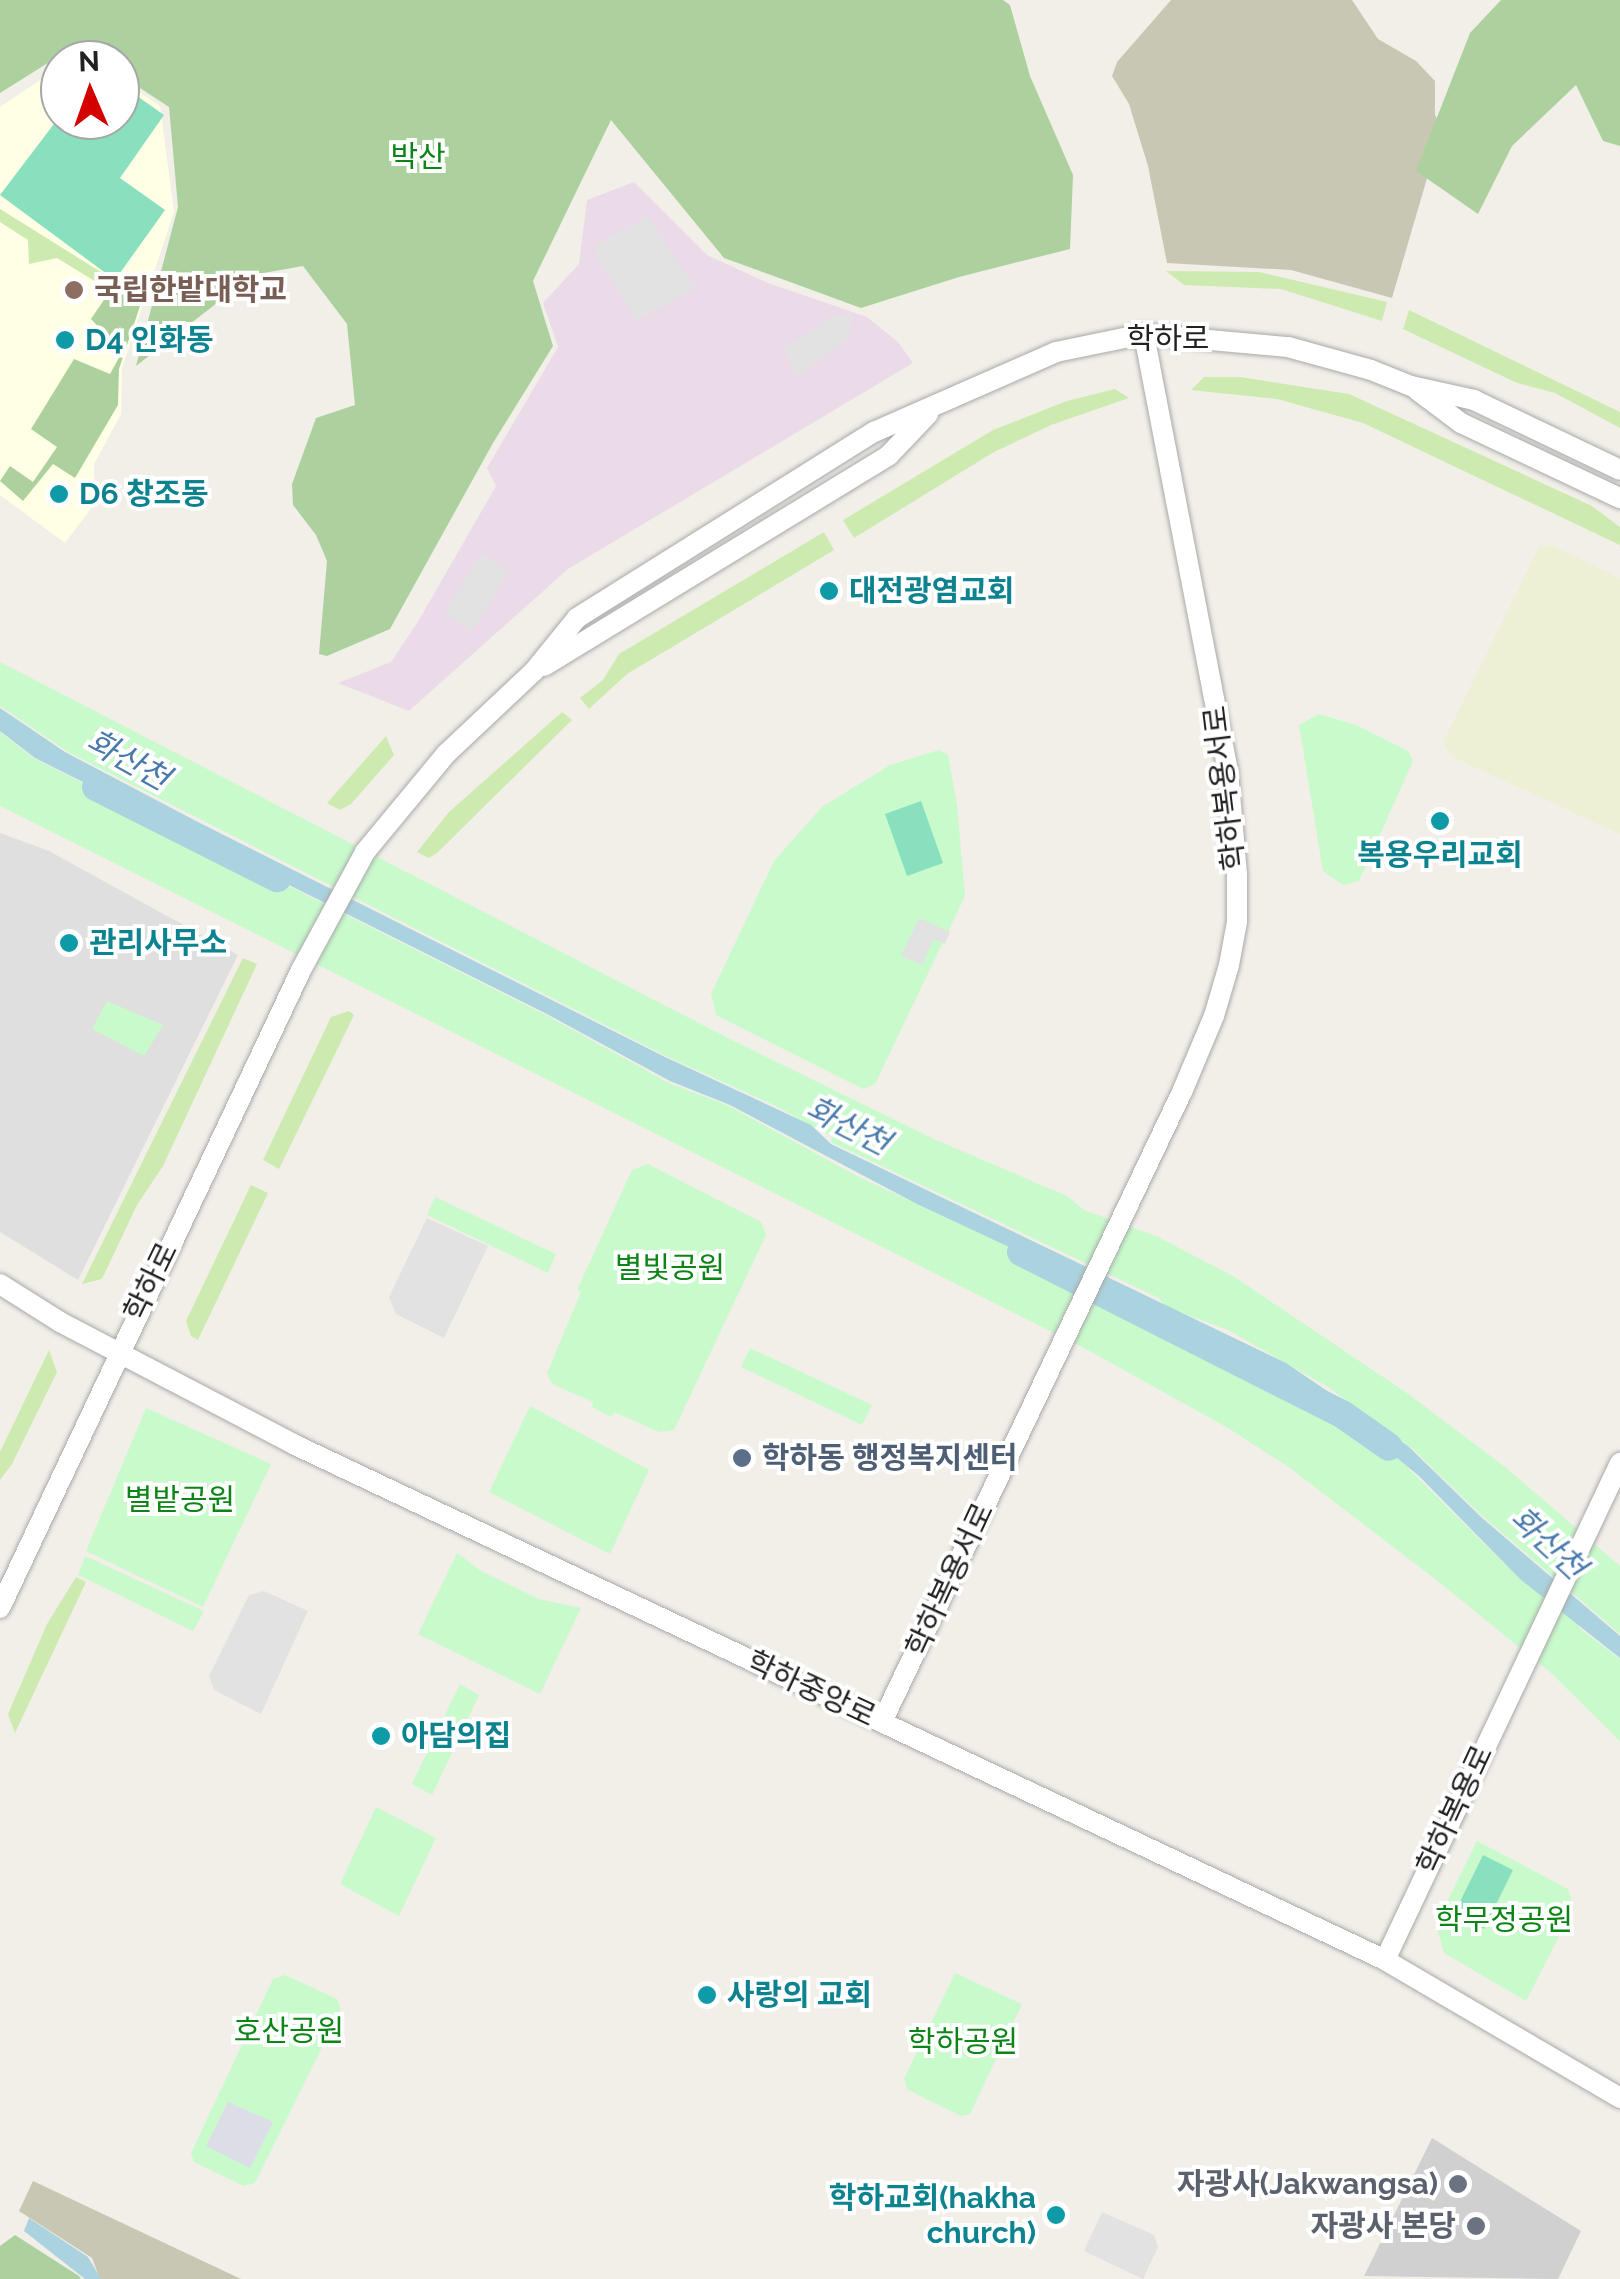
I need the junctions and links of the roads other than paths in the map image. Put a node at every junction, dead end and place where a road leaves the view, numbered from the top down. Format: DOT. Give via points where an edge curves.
graph roads {
  1 [pos="1144,334"];
  2 [pos="1411,386"];
  3 [pos="1620,470"];
  4 [pos="1620,498"];
  5 [pos="0,1284"];
  6 [pos="116,1353"];
  7 [pos="1620,1464"];
  8 [pos="0,1608"];
  9 [pos="882,1722"];
  10 [pos="1385,1960"];
  11 [pos="1620,2098"];
  1 -- 2 [label="street, 학하로" via="1288,346"];
  1 -- 6 [label="street, 학하로" via="1056,352 933,409 889,454 534,671 446,754 365,852 306,959"];
  1 -- 9 [label="street, 학하복용서로" via="1228,772 1236,922 1214,1016"];
  2 -- 3 [label="street, 학하로" via="1474,400"];
  2 -- 4 [label="street, 학하로" via="1461,423"];
  5 -- 6 [label="street, 학하중앙로"];
  6 -- 8 [label="street, 학하로"];
  6 -- 9 [label="street, 학하중앙로" via="293,1444"];
  7 -- 10 [label="street, 학하복용로"];
  9 -- 10 [label="street, 학하중앙로"];
  10 -- 11 [label="street, 학하중앙로"];
}
